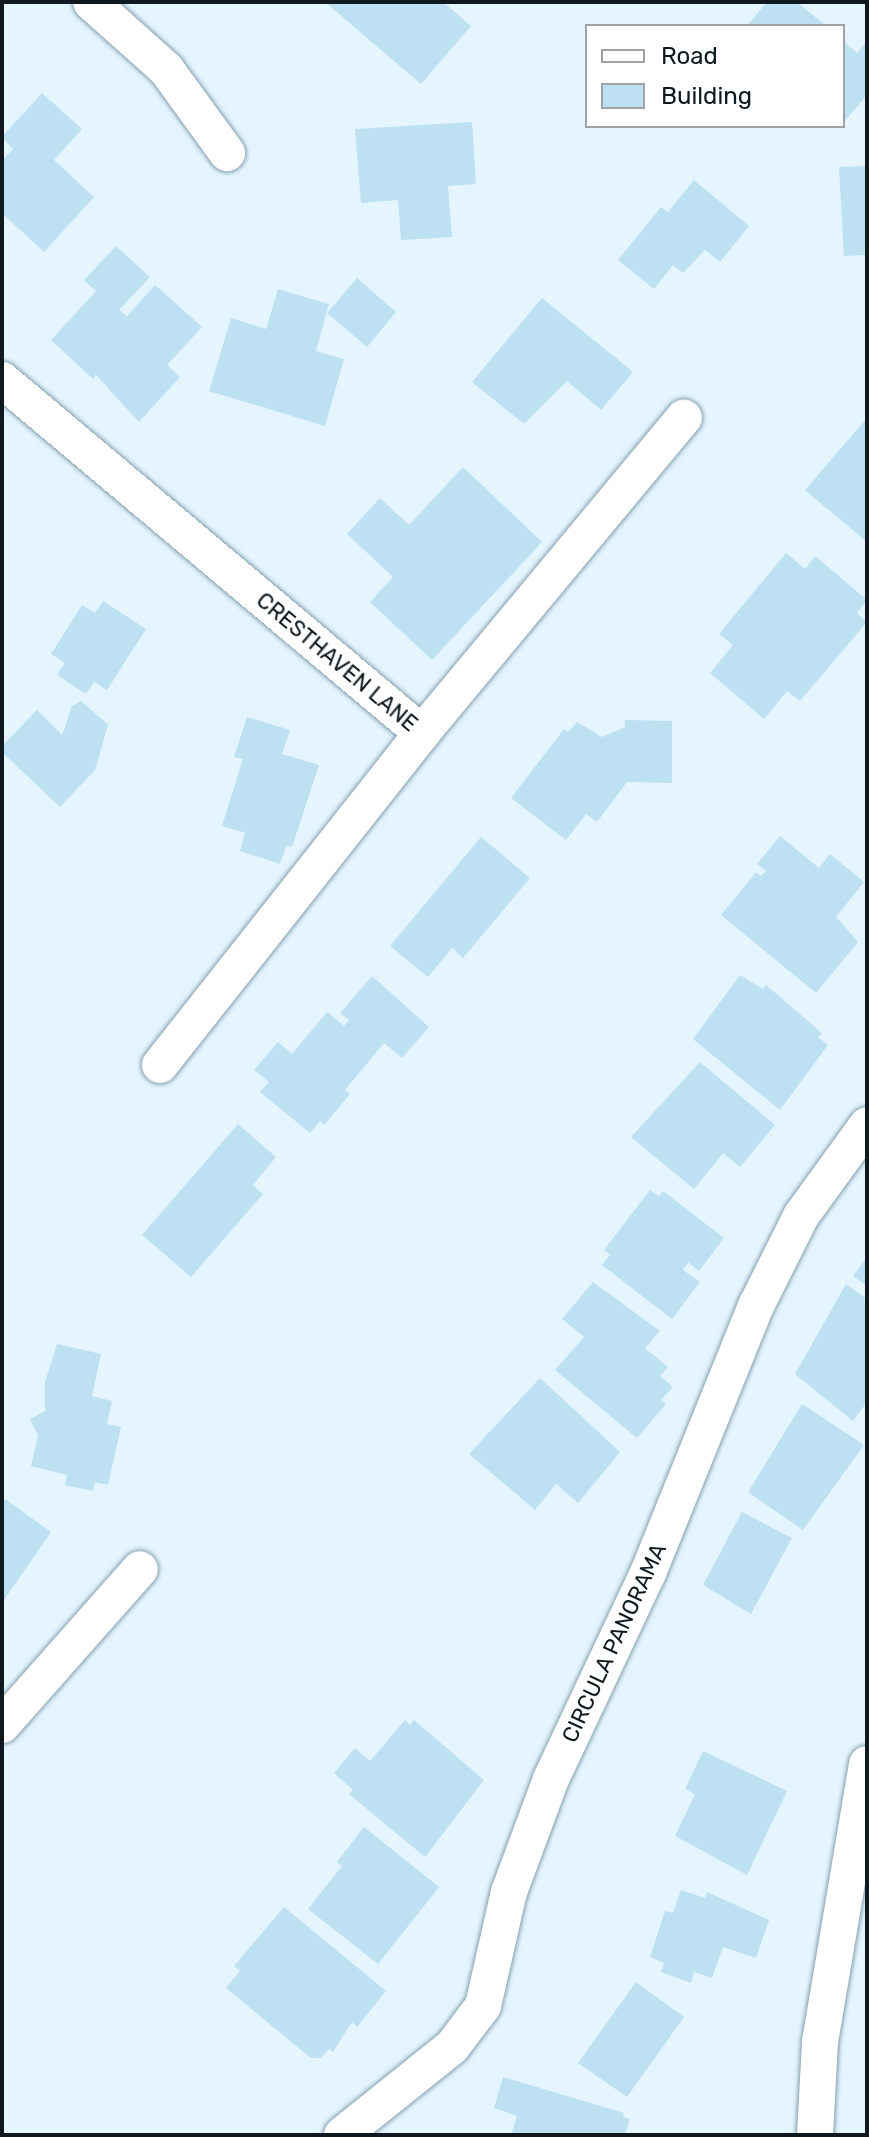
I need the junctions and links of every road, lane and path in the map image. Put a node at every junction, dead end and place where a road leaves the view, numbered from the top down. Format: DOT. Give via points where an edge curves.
graph roads {
  1 [pos="91,2"];
  2 [pos="227,153"];
  3 [pos="2,380"];
  4 [pos="684,417"];
  5 [pos="422,733"];
  6 [pos="160,1065"];
  7 [pos="867,1125"];
  8 [pos="140,1569"];
  9 [pos="2,1725"];
  10 [pos="867,1764"];
  11 [pos="342,2135"];
  12 [pos="815,2135"];
  1 -- 2 [label="street" via="166,69"];
  3 -- 5 [label="street, CRESTHAVEN LANE"];
  4 -- 5 [label="street"];
  5 -- 6 [label="street, CRESTHAVEN LANE"];
  7 -- 11 [label="street, CIRCULA PANORAMA" via="801,1216 756,1306 648,1573 551,1779 509,1892 483,2006 452,2047"];
  8 -- 9 [label="street"];
  10 -- 12 [label="street" via="820,2042"];
}
